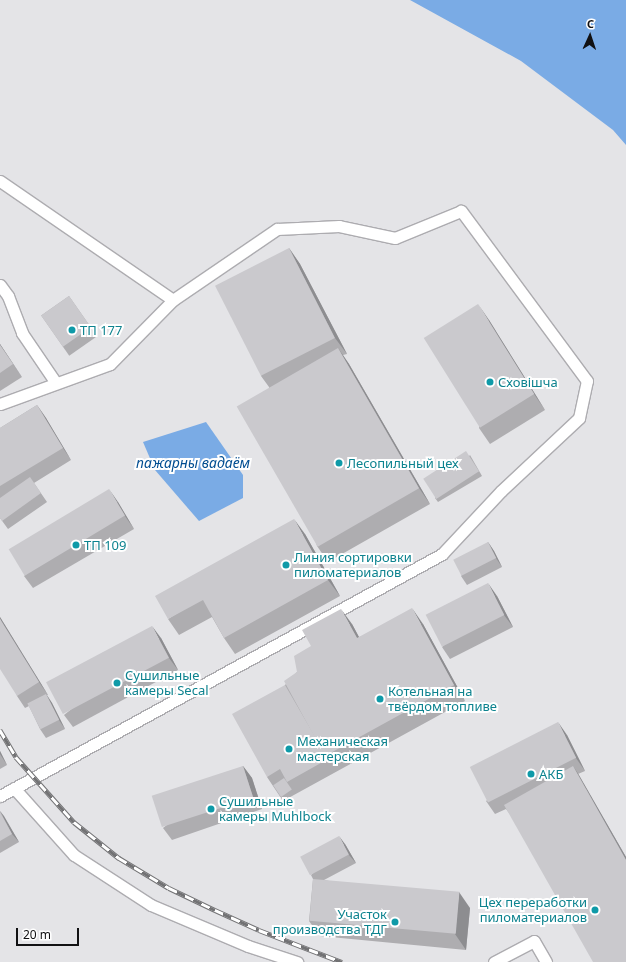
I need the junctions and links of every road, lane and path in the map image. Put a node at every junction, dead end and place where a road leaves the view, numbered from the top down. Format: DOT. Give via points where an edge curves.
graph roads {
  1 [pos="0,181"];
  2 [pos="0,285"];
  3 [pos="173,300"];
  4 [pos="56,383"];
  5 [pos="0,404"];
  6 [pos="14,788"];
  7 [pos="0,796"];
  8 [pos="297,962"];
  9 [pos="494,962"];
  10 [pos="546,962"];
  1 -- 3 [label="lane"];
  2 -- 4 [label="lane" via="8,296 22,333"];
  3 -- 4 [label="lane" via="110,364"];
  3 -- 6 [label="lane" via="277,229 339,226 395,238 461,211 587,380 578,418 501,491 442,554"];
  4 -- 5 [label="lane"];
  6 -- 7 [label="lane"];
  6 -- 8 [label="lane" via="74,855 151,905 248,946"];
  9 -- 10 [label="lane" via="534,941"];
}
